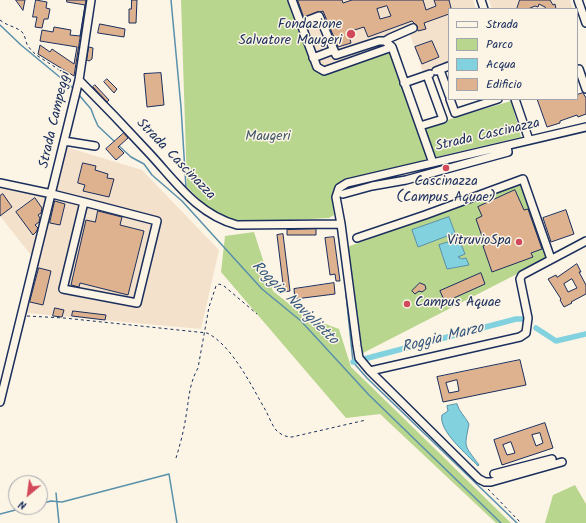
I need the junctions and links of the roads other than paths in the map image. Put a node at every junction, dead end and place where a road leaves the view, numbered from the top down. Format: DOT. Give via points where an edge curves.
graph roads {
  1 [pos="91,0"];
  2 [pos="292,0"];
  3 [pos="578,0"];
  4 [pos="585,21"];
  5 [pos="301,23"];
  6 [pos="413,28"];
  7 [pos="385,42"];
  8 [pos="392,47"];
  9 [pos="334,50"];
  10 [pos="314,58"];
  11 [pos="448,66"];
  12 [pos="579,68"];
  13 [pos="433,72"];
  14 [pos="79,80"];
  15 [pos="404,83"];
  16 [pos="586,89"];
  17 [pos="448,94"];
  18 [pos="450,100"];
  19 [pos="495,100"];
  20 [pos="515,100"];
  21 [pos="420,126"];
  22 [pos="586,127"];
  23 [pos="529,140"];
  24 [pos="64,141"];
  25 [pos="95,146"];
  26 [pos="506,146"];
  27 [pos="458,157"];
  28 [pos="433,163"];
  29 [pos="460,165"];
  30 [pos="403,170"];
  31 [pos="361,179"];
  32 [pos="406,180"];
  33 [pos="0,183"];
  34 [pos="364,188"];
  35 [pos="52,194"];
  36 [pos="343,194"];
  37 [pos="84,202"];
  38 [pos="341,224"];
  39 [pos="356,238"];
  40 [pos="586,241"];
  41 [pos="551,259"];
  42 [pos="370,371"];
  43 [pos="0,402"];
  44 [pos="552,459"];
  45 [pos="562,462"];
  46 [pos="494,474"];
  47 [pos="508,474"];
  1 -- 14 [label="street, Strada Campeggi"];
  2 -- 5 [label="street"];
  3 -- 4 [label="street"];
  5 -- 9 [label="street" via="319,16"];
  5 -- 10 [label="street"];
  6 -- 7 [label="street"];
  7 -- 8 [label="street"];
  7 -- 9 [label="street" via="379,41 336,55"];
  8 -- 10 [label="street" via="324,71 317,67"];
  8 -- 15 [label="street"];
  9 -- 10 [label="street"];
  11 -- 13 [label="street"];
  12 -- 16 [label="street"];
  13 -- 15 [label="street"];
  13 -- 17 [label="street"];
  13 -- 21 [label="street" via="443,119"];
  14 -- 24 [label="street, Strada Campeggi"];
  14 -- 38 [label="street, Strada Cascinazza" via="189,197 211,214 237,224"];
  15 -- 21 [label="street"];
  18 -- 19 [label="street" via="456,114"];
  20 -- 23 [label="street"];
  21 -- 28 [label="street"];
  22 -- 23 [label="street, Strada Cascinazza"];
  23 -- 26 [label="street, Strada Cascinazza"];
  24 -- 25 [label="street"];
  24 -- 35 [label="street, Strada Campeggi"];
  26 -- 27 [label="street, Strada Cascinazza"];
  26 -- 29 [label="street" via="508,152"];
  27 -- 28 [label="street, Strada Cascinazza"];
  27 -- 29 [label="street"];
  28 -- 30 [label="street, Strada Cascinazza"];
  29 -- 32 [label="street"];
  30 -- 31 [label="street, Strada Cascinazza"];
  30 -- 32 [label="street"];
  31 -- 34 [label="street"];
  31 -- 38 [label="street, Strada Cascinazza" via="348,182 339,188 336,197"];
  32 -- 34 [label="street"];
  33 -- 35 [label="street"];
  34 -- 36 [label="street"];
  35 -- 37 [label="street"];
  35 -- 43 [label="street, Strada Campeggi"];
  37 -- 37 [label="street" via="63,289 137,303 157,221"];
  38 -- 42 [label="street, Strada Cascinazza" via="356,346 359,358"];
  39 -- 41 [label="street" via="523,179"];
  40 -- 41 [label="street"];
  41 -- 42 [label="street" via="522,275 520,279 528,318 526,333"];
  42 -- 47 [label="street, Strada Cascinazza" via="479,478 491,482"];
  44 -- 47 [label="street"];
  45 -- 47 [label="street"];
  46 -- 47 [label="street"];
}
